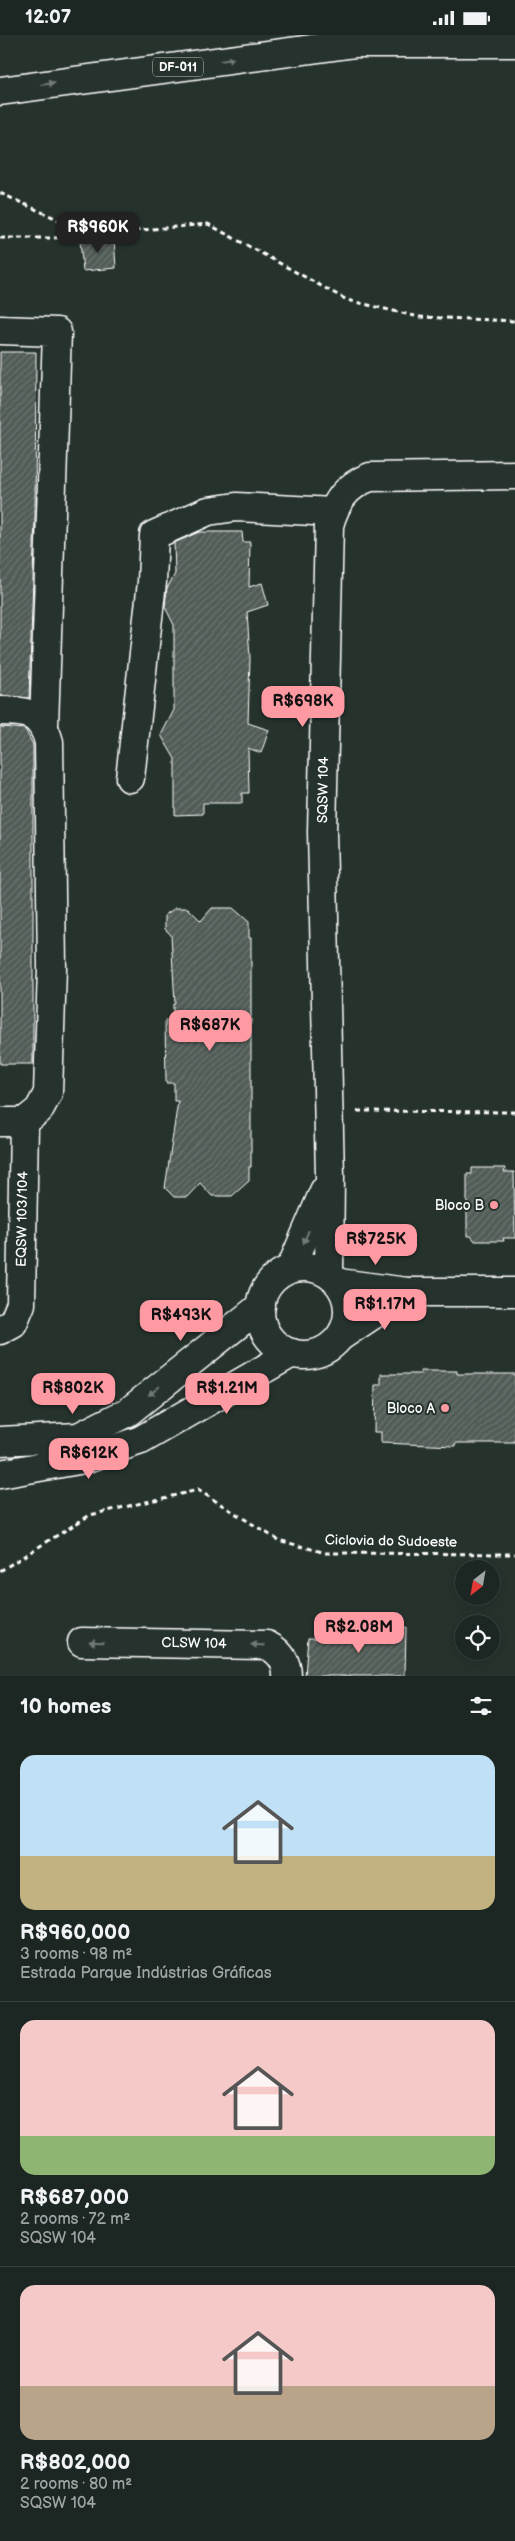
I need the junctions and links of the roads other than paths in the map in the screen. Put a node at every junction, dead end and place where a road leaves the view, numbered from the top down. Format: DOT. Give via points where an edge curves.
graph roads {
  1 [pos="515,43"];
  2 [pos="0,91"];
  3 [pos="0,330"];
  4 [pos="515,475"];
  5 [pos="333,512"];
  6 [pos="0,711"];
  7 [pos="44,726"];
  8 [pos="130,778"];
  9 [pos="12,1122"];
  10 [pos="330,1176"];
  11 [pos="292,1268"];
  12 [pos="334,1278"];
  13 [pos="407,1292"];
  14 [pos="515,1292"];
  15 [pos="261,1306"];
  16 [pos="0,1330"];
  17 [pos="340,1336"];
  18 [pos="292,1353"];
  19 [pos="0,1441"];
  20 [pos="81,1448"];
  21 [pos="0,1474"];
  22 [pos="82,1642"];
  23 [pos="287,1676"];
  2 -- 1 [label="street, DF-011, one-way" via="356,43"];
  3 -- 7 [label="street" via="57,332"];
  4 -- 5 [label="street, SQSW 104" via="370,477 348,488"];
  5 -- 8 [label="street" via="236,507 208,511 154,535 152,582"];
  5 -- 10 [label="street, SQSW 104" via="329,525 322,832"];
  6 -- 7 [label="street" via="30,714"];
  7 -- 9 [label="street" via="49,742 52,968 48,1093 39,1110"];
  9 -- 16 [label="street, EQSW 103/104" via="20,1303 14,1323"];
  10 -- 11 [label="street, SQSW 104, one-way"];
  10 -- 12 [label="street, SQSW 104"];
  11 -- 12 [label="street" via="317,1269"];
  11 -- 15 [label="street" via="271,1282"];
  12 -- 13 [label="street"];
  12 -- 17 [label="street" via="345,1292 348,1315"];
  13 -- 14 [label="street"];
  13 -- 17 [label="street"];
  15 -- 18 [label="street" via="265,1329 276,1344"];
  15 -- 20 [label="street, one-way"];
  17 -- 18 [label="street" via="320,1352"];
  18 -- 20 [label="street" via="141,1440"];
  19 -- 20 [label="street"];
  20 -- 21 [label="street"];
  23 -- 22 [label="street, CLSW 104, one-way" via="282,1655 267,1645"];
}
